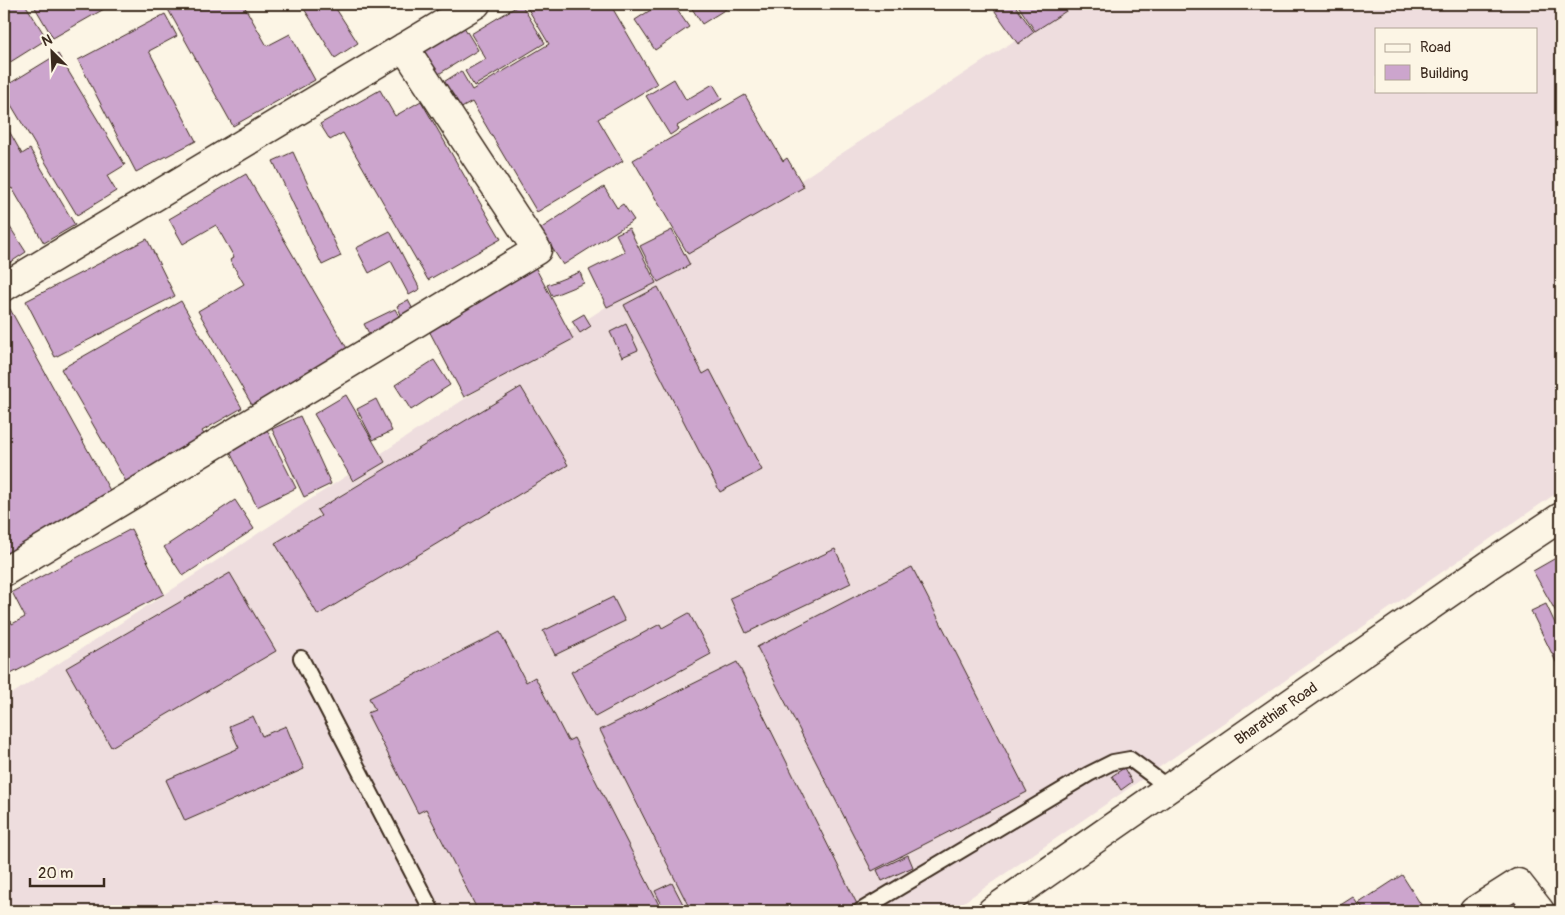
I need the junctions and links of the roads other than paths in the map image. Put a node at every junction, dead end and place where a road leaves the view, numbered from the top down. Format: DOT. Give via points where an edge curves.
graph roads {
  1 [pos="476,4"];
  2 [pos="404,47"];
  3 [pos="4,287"];
  4 [pos="1561,517"];
  5 [pos="4,572"];
  6 [pos="300,658"];
  7 [pos="1168,788"];
  8 [pos="432,911"];
  9 [pos="860,911"];
  10 [pos="992,911"];
  11 [pos="1474,911"];
  12 [pos="1540,911"];
  1 -- 2 [label="street"];
  2 -- 3 [label="street"];
  2 -- 5 [label="street" via="537,250"];
  4 -- 7 [label="street, Bharathiar Road"];
  6 -- 8 [label="lane"];
  7 -- 9 [label="lane" via="1130,759 1113,762"];
  7 -- 10 [label="street, Bharathiar Road"];
  11 -- 12 [label="street" via="1518,883"];
}
